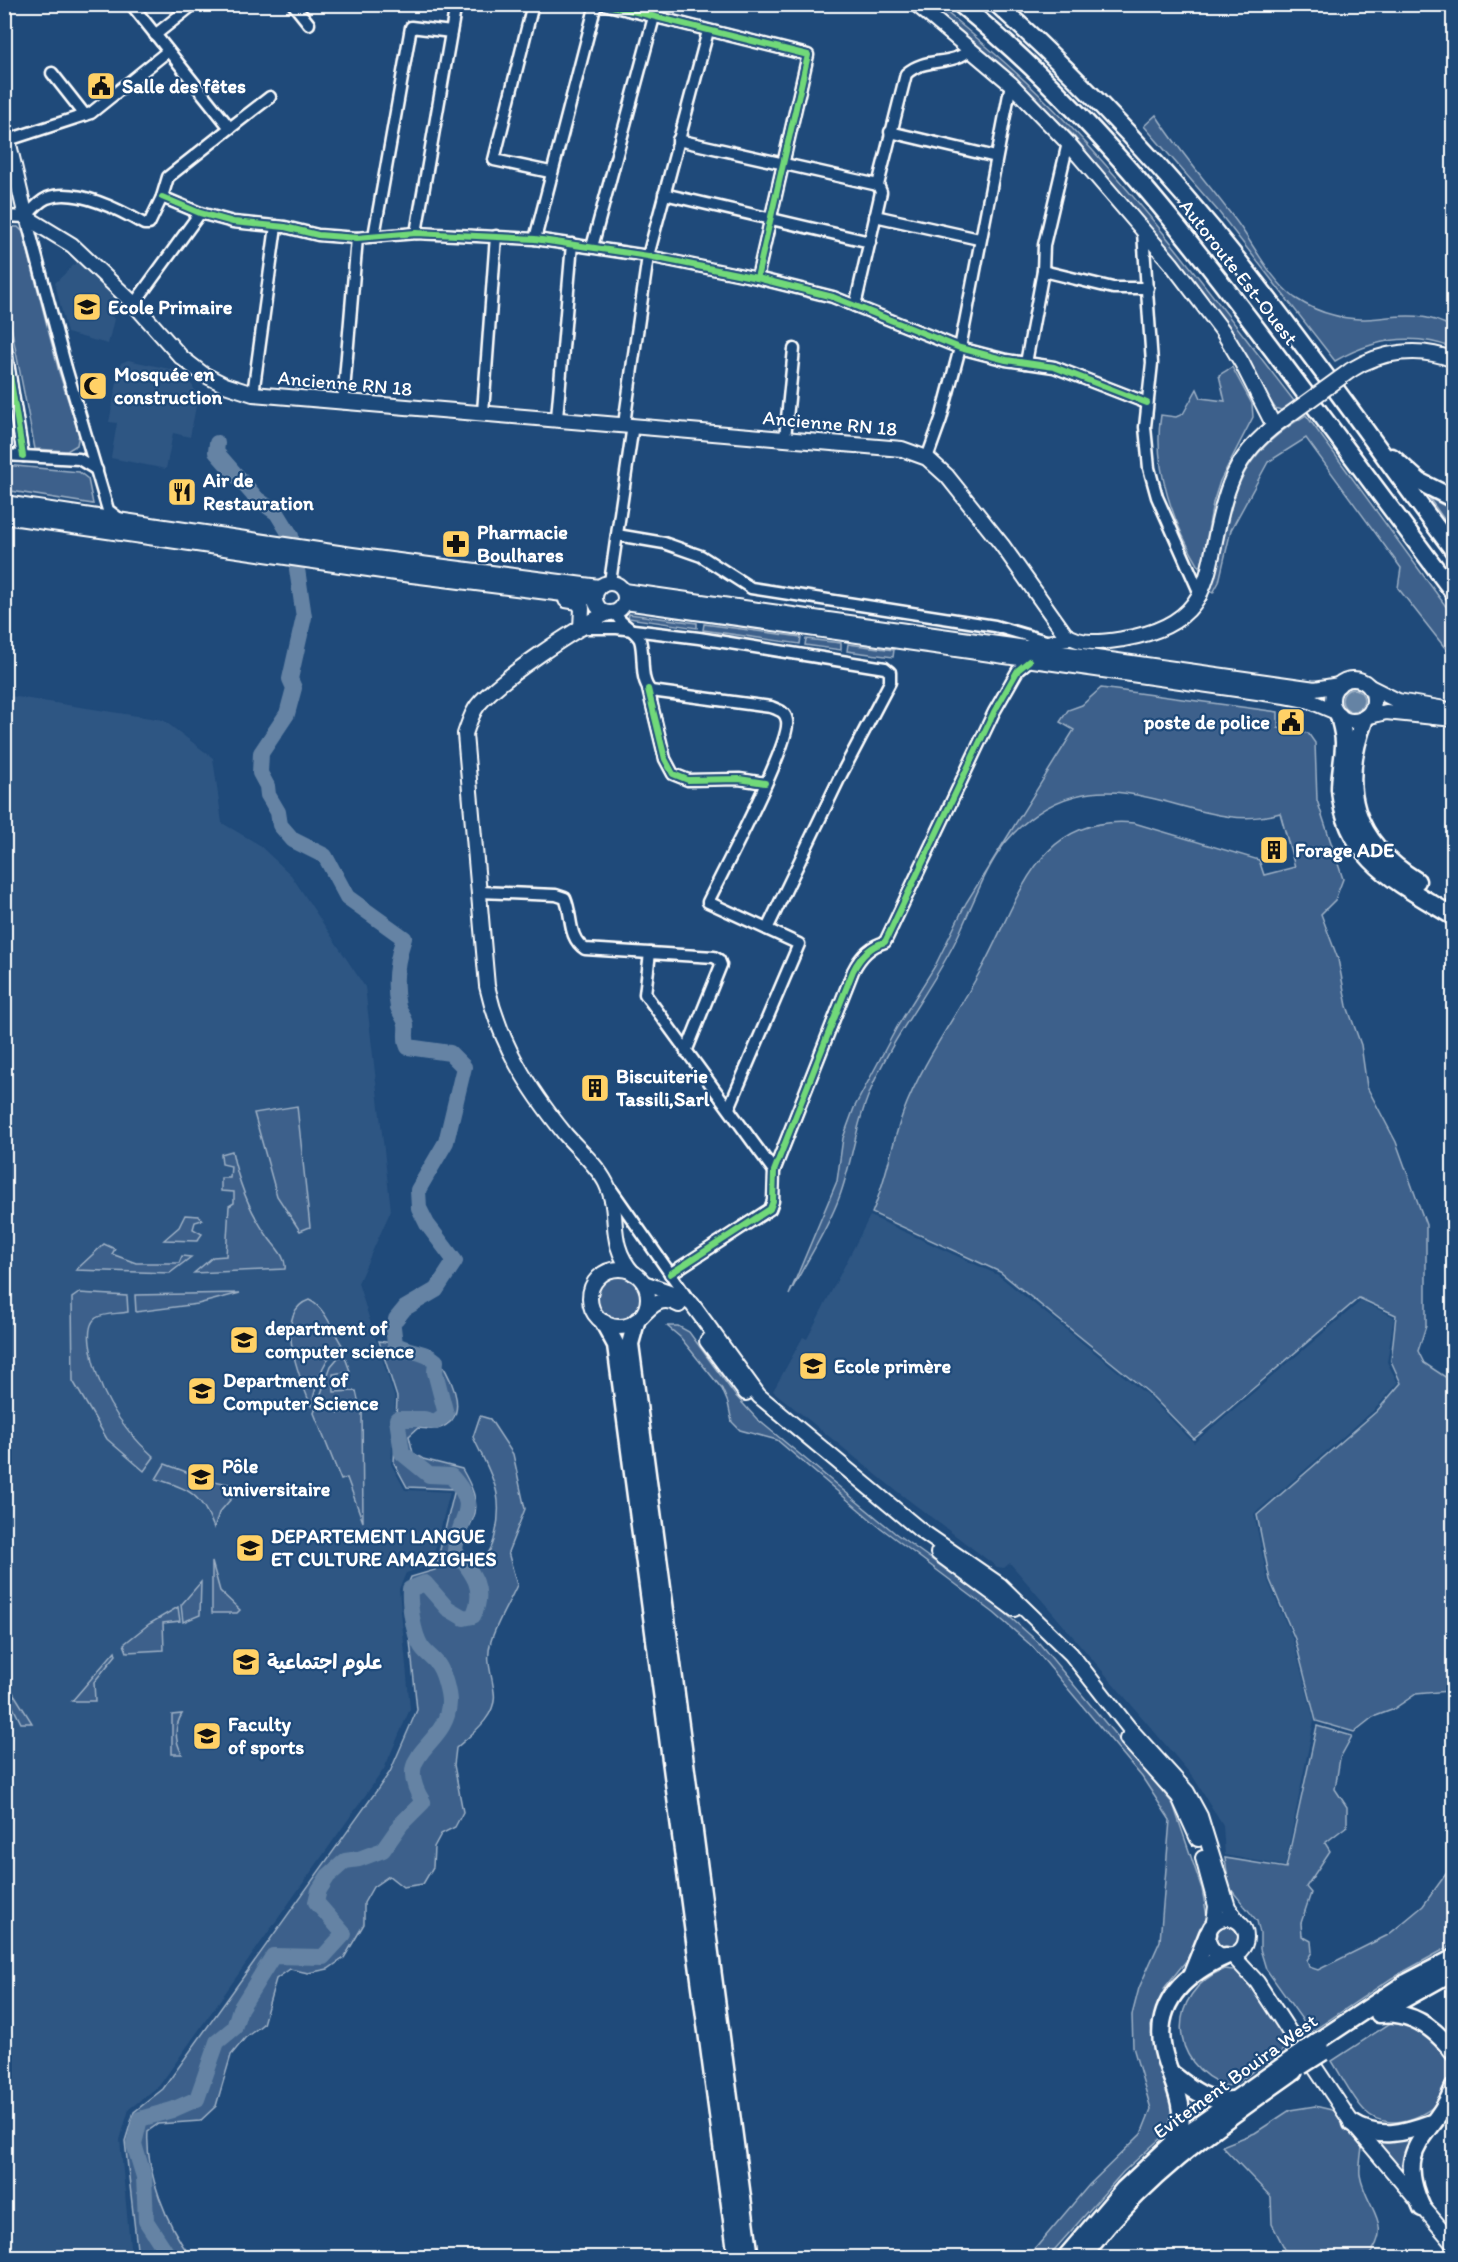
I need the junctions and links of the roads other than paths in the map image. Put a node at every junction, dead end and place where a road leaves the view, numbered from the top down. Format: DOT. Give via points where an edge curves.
graph roads {
  1 [pos="131,4"];
  2 [pos="194,4"];
  3 [pos="293,4"];
  4 [pos="456,4"];
  5 [pos="533,4"];
  6 [pos="596,4"];
  7 [pos="604,4"];
  8 [pos="916,4"];
  9 [pos="960,4"];
  10 [pos="997,4"];
  11 [pos="654,18"];
  12 [pos="309,24"];
  13 [pos="708,31"];
  14 [pos="451,32"];
  15 [pos="155,34"];
  16 [pos="970,49"];
  17 [pos="168,51"];
  18 [pos="52,73"];
  19 [pos="1011,84"];
  20 [pos="270,98"];
  21 [pos="85,115"];
  22 [pos="4,123"];
  23 [pos="230,128"];
  24 [pos="890,132"];
  25 [pos="8,140"];
  26 [pos="678,140"];
  27 [pos="1068,142"];
  28 [pos="996,156"];
  29 [pos="783,163"];
  30 [pos="550,172"];
  31 [pos="878,185"];
  32 [pos="664,194"];
  33 [pos="162,197"];
  34 [pos="200,213"];
  35 [pos="4,216"];
  36 [pos="875,216"];
  37 [pos="26,217"];
  38 [pos="770,221"];
  39 [pos="276,226"];
  40 [pos="1143,232"];
  41 [pos="416,233"];
  42 [pos="374,236"];
  43 [pos="496,236"];
  44 [pos="357,238"];
  45 [pos="535,239"];
  46 [pos="980,239"];
  47 [pos="870,242"];
  48 [pos="572,244"];
  49 [pos="592,247"];
  50 [pos="648,256"];
  51 [pos="1043,271"];
  52 [pos="758,278"];
  53 [pos="1148,288"];
  54 [pos="134,304"];
  55 [pos="855,306"];
  56 [pos="4,338"];
  57 [pos="960,348"];
  58 [pos="794,349"];
  59 [pos="1454,360"];
  60 [pos="1026,363"];
  61 [pos="253,394"];
  62 [pos="343,403"];
  63 [pos="1147,403"];
  64 [pos="483,412"];
  65 [pos="557,418"];
  66 [pos="1280,422"];
  67 [pos="628,425"];
  68 [pos="784,438"];
  69 [pos="1371,440"];
  70 [pos="4,455"];
  71 [pos="23,456"];
  72 [pos="927,458"];
  73 [pos="97,471"];
  74 [pos="103,493"];
  75 [pos="1454,499"];
  76 [pos="4,503"];
  77 [pos="4,516"];
  78 [pos="91,517"];
  79 [pos="127,522"];
  80 [pos="617,535"];
  81 [pos="1454,551"];
  82 [pos="524,588"];
  83 [pos="600,593"];
  84 [pos="1454,593"];
  85 [pos="1201,596"];
  86 [pos="625,597"];
  87 [pos="611,613"];
  88 [pos="584,627"];
  89 [pos="629,629"];
  90 [pos="1070,638"];
  91 [pos="1046,642"];
  92 [pos="1027,655"];
  93 [pos="1005,658"];
  94 [pos="1015,676"];
  95 [pos="1339,685"];
  96 [pos="1369,687"];
  97 [pos="648,688"];
  98 [pos="1454,710"];
  99 [pos="1337,714"];
  100 [pos="1365,718"];
  101 [pos="1454,719"];
  102 [pos="765,783"];
  103 [pos="480,892"];
  104 [pos="1454,904"];
  105 [pos="1454,917"];
  106 [pos="767,929"];
  107 [pos="650,952"];
  108 [pos="686,1052"];
  109 [pos="729,1108"];
  110 [pos="774,1171"];
  111 [pos="606,1183"];
  112 [pos="615,1237"];
  113 [pos="633,1273"];
  114 [pos="670,1274"];
  115 [pos="644,1283"];
  116 [pos="593,1285"];
  117 [pos="692,1304"];
  118 [pos="638,1320"];
  119 [pos="604,1323"];
  120 [pos="1237,1920"];
  121 [pos="1211,1928"];
  122 [pos="1245,1942"];
  123 [pos="1229,1956"];
  124 [pos="1454,1958"];
  125 [pos="1454,1971"];
  126 [pos="1192,1974"];
  127 [pos="1257,1982"];
  128 [pos="1376,2014"];
  129 [pos="1320,2047"];
  130 [pos="1454,2053"];
  131 [pos="1301,2058"];
  132 [pos="1171,2073"];
  133 [pos="1454,2087"];
  134 [pos="1232,2100"];
  135 [pos="1431,2122"];
  136 [pos="1352,2123"];
  137 [pos="1172,2144"];
  138 [pos="1422,2208"];
  139 [pos="1454,2244"];
  140 [pos="737,2258"];
  141 [pos="750,2258"];
  142 [pos="1065,2258"];
  143 [pos="1082,2258"];
  1 -- 15 [label="street"];
  2 -- 15 [label="street"];
  3 -- 12 [label="street"];
  4 -- 14 [label="street"];
  5 -- 30 [label="street" via="494,160"];
  6 -- 30 [label="street"];
  7 -- 11 [label="street"];
  8 -- 16 [label="main road"];
  9 -- 84 [label="highway, Autoroute Est-Ouest" via="1049,86 1170,218"];
  10 -- 69 [label="highway, Autoroute Est-Ouest" via="1068,69 1163,171 1240,264"];
  11 -- 13 [label="street"];
  11 -- 49 [label="street"];
  13 -- 26 [label="street"];
  13 -- 29 [label="street" via="808,56"];
  14 -- 41 [label="street"];
  14 -- 42 [label="street" via="411,27"];
  15 -- 17 [label="street"];
  16 -- 19 [label="main road"];
  16 -- 24 [label="street" via="962,57 915,66 906,74"];
  17 -- 21 [label="street"];
  17 -- 23 [label="street"];
  18 -- 21 [label="street"];
  19 -- 27 [label="main road"];
  19 -- 28 [label="street"];
  20 -- 23 [label="street"];
  21 -- 25 [label="street"];
  22 -- 25 [label="main road"];
  23 -- 33 [label="street" via="175,169"];
  24 -- 28 [label="street"];
  24 -- 31 [label="street"];
  25 -- 37 [label="main road"];
  26 -- 29 [label="street"];
  26 -- 32 [label="street"];
  27 -- 40 [label="main road"];
  27 -- 51 [label="street" via="1044,245"];
  28 -- 46 [label="street"];
  29 -- 31 [label="street"];
  29 -- 38 [label="street"];
  30 -- 45 [label="street"];
  31 -- 36 [label="street" via="881,192"];
  32 -- 38 [label="street"];
  32 -- 50 [label="street"];
  33 -- 34 [label="street"];
  33 -- 37 [label="street" via="149,224 100,203 58,196 44,199"];
  34 -- 39 [label="street" via="233,222"];
  34 -- 54 [label="street"];
  35 -- 37 [label="street"];
  36 -- 46 [label="street"];
  36 -- 47 [label="street"];
  37 -- 54 [label="main road, Ancienne RN 18" via="72,245"];
  37 -- 73 [label="street"];
  38 -- 47 [label="street"];
  38 -- 52 [label="street"];
  39 -- 44 [label="street"];
  39 -- 61 [label="street"];
  40 -- 53 [label="street"];
  40 -- 66 [label="main road" via="1222,330"];
  41 -- 42 [label="street"];
  41 -- 43 [label="street"];
  42 -- 44 [label="street"];
  43 -- 45 [label="street"];
  43 -- 64 [label="street"];
  44 -- 62 [label="street"];
  45 -- 48 [label="street"];
  46 -- 57 [label="street"];
  47 -- 55 [label="street"];
  48 -- 49 [label="street"];
  48 -- 65 [label="street"];
  49 -- 50 [label="street"];
  50 -- 52 [label="street"];
  50 -- 67 [label="street"];
  51 -- 53 [label="street" via="1113,288"];
  51 -- 60 [label="street"];
  52 -- 55 [label="street"];
  53 -- 63 [label="street" via="1152,377"];
  54 -- 61 [label="main road, Ancienne RN 18" via="182,357 203,374"];
  55 -- 57 [label="street"];
  56 -- 71 [label="street"];
  57 -- 60 [label="street"];
  57 -- 72 [label="street"];
  58 -- 68 [label="street"];
  59 -- 66 [label="main road, bridge" via="1425,352 1399,352 1371,360"];
  60 -- 63 [label="street" via="1054,367"];
  61 -- 62 [label="main road, Ancienne RN 18"];
  62 -- 64 [label="main road, Ancienne RN 18"];
  63 -- 85 [label="street" via="1146,447 1157,497"];
  64 -- 65 [label="main road, Ancienne RN 18"];
  65 -- 67 [label="main road, Ancienne RN 18"];
  66 -- 85 [label="main road" via="1247,454 1230,484"];
  67 -- 68 [label="main road, Ancienne RN 18"];
  67 -- 80 [label="street"];
  68 -- 72 [label="main road, Ancienne RN 18" via="902,449"];
  69 -- 75 [label="highway" via="1420,482"];
  69 -- 81 [label="highway, Autoroute Est-Ouest"];
  70 -- 71 [label="street"];
  71 -- 73 [label="street" via="79,459"];
  72 -- 90 [label="main road, Ancienne RN 18" via="961,493"];
  73 -- 74 [label="street"];
  74 -- 78 [label="street" via="103,504"];
  74 -- 79 [label="street" via="113,516"];
  76 -- 78 [label="main road"];
  77 -- 82 [label="main road"];
  78 -- 79 [label="main road"];
  79 -- 83 [label="main road"];
  80 -- 83 [label="street"];
  80 -- 91 [label="street" via="664,543 701,556 751,588 995,626"];
  82 -- 83 [label="main road"];
  82 -- 88 [label="main road" via="578,602 584,612"];
  83 -- 86 [label="main road" via="618,585"];
  83 -- 87 [label="main road"];
  83 -- 88 [label="main road"];
  85 -- 90 [label="main road" via="1173,622 1147,635 1100,642"];
  86 -- 87 [label="main road"];
  86 -- 92 [label="main road"];
  86 -- 93 [label="main road"];
  87 -- 88 [label="main road"];
  87 -- 89 [label="street"];
  88 -- 89 [label="street"];
  88 -- 103 [label="main road" via="488,695 471,715 465,735"];
  89 -- 97 [label="street" via="640,640"];
  89 -- 106 [label="street" via="885,668 891,674"];
  90 -- 91 [label="main road"];
  91 -- 92 [label="main road"];
  92 -- 93 [label="main road"];
  92 -- 94 [label="street"];
  92 -- 95 [label="main road" via="1315,689"];
  92 -- 99 [label="main road" via="1285,696 1310,701"];
  93 -- 94 [label="street" via="1014,666"];
  94 -- 110 [label="street" via="994,712 885,942 875,944 858,960"];
  95 -- 96 [label="main road" via="1352,680"];
  95 -- 99 [label="main road" via="1333,698"];
  96 -- 98 [label="main road" via="1398,701"];
  96 -- 100 [label="main road" via="1374,700"];
  97 -- 102 [label="street" via="665,759 673,774 688,780"];
  97 -- 102 [label="street" via="782,711 787,719 787,732"];
  99 -- 100 [label="main road" via="1352,721"];
  99 -- 105 [label="highway" via="1344,742 1342,805 1355,841 1388,876"];
  100 -- 101 [label="main road" via="1386,712"];
  100 -- 104 [label="highway" via="1356,744 1352,782 1362,827 1394,865"];
  102 -- 106 [label="street" via="708,902"];
  103 -- 107 [label="street" via="565,898 572,933 576,943 585,949"];
  103 -- 111 [label="main road" via="487,986 509,1054 534,1094"];
  106 -- 109 [label="street" via="799,944"];
  107 -- 108 [label="street" via="645,994"];
  107 -- 108 [label="street" via="714,957 721,965"];
  108 -- 109 [label="street"];
  109 -- 110 [label="street"];
  110 -- 114 [label="street" via="770,1209"];
  111 -- 112 [label="main road"];
  111 -- 114 [label="street"];
  112 -- 113 [label="main road" via="619,1252"];
  112 -- 116 [label="main road" via="607,1262"];
  113 -- 115 [label="main road"];
  113 -- 116 [label="main road" via="624,1269 606,1272"];
  114 -- 117 [label="street"];
  115 -- 117 [label="main road"];
  115 -- 118 [label="main road" via="648,1297"];
  116 -- 119 [label="main road" via="590,1306"];
  117 -- 120 [label="main road" via="759,1396 920,1530 999,1585 1071,1654 1129,1728 1187,1792 1200,1816 1228,1907"];
  118 -- 119 [label="main road" via="617,1328"];
  118 -- 121 [label="main road" via="660,1301 684,1309 759,1408 904,1528 1008,1604 1065,1660 1113,1723 1179,1797 1197,1835 1216,1906"];
  118 -- 141 [label="highway" via="630,1344"];
  119 -- 140 [label="highway" via="616,1345"];
  120 -- 121 [label="main road" via="1225,1917"];
  120 -- 122 [label="main road" via="1245,1930"];
  121 -- 123 [label="main road" via="1214,1951"];
  121 -- 126 [label="highway"];
  122 -- 123 [label="main road"];
  122 -- 127 [label="main road"];
  123 -- 126 [label="highway"];
  123 -- 127 [label="main road"];
  124 -- 129 [label="highway, Evitement Bouira West" via="1406,1983"];
  125 -- 128 [label="highway, Evitement Bouira West"];
  126 -- 132 [label="highway" via="1174,1995 1163,2024 1163,2052"];
  127 -- 131 [label="main road"];
  128 -- 129 [label="highway, Evitement Bouira West"];
  128 -- 130 [label="highway" via="1403,2014 1418,2021 1438,2033"];
  129 -- 131 [label="highway, Evitement Bouira West, bridge"];
  131 -- 134 [label="highway, Evitement Bouira West"];
  131 -- 136 [label="main road"];
  131 -- 143 [label="highway, Evitement Bouira West" via="1174,2161 1119,2213"];
  132 -- 134 [label="highway" via="1207,2098"];
  132 -- 137 [label="highway" via="1182,2112"];
  133 -- 135 [label="highway" via="1440,2114"];
  134 -- 137 [label="highway, Evitement Bouira West"];
  135 -- 136 [label="highway" via="1387,2134 1363,2130"];
  135 -- 138 [label="highway" via="1420,2138 1411,2167 1413,2188"];
  136 -- 138 [label="main road"];
  137 -- 142 [label="highway, Evitement Bouira West" via="1124,2189"];
  138 -- 139 [label="main road"];
}
